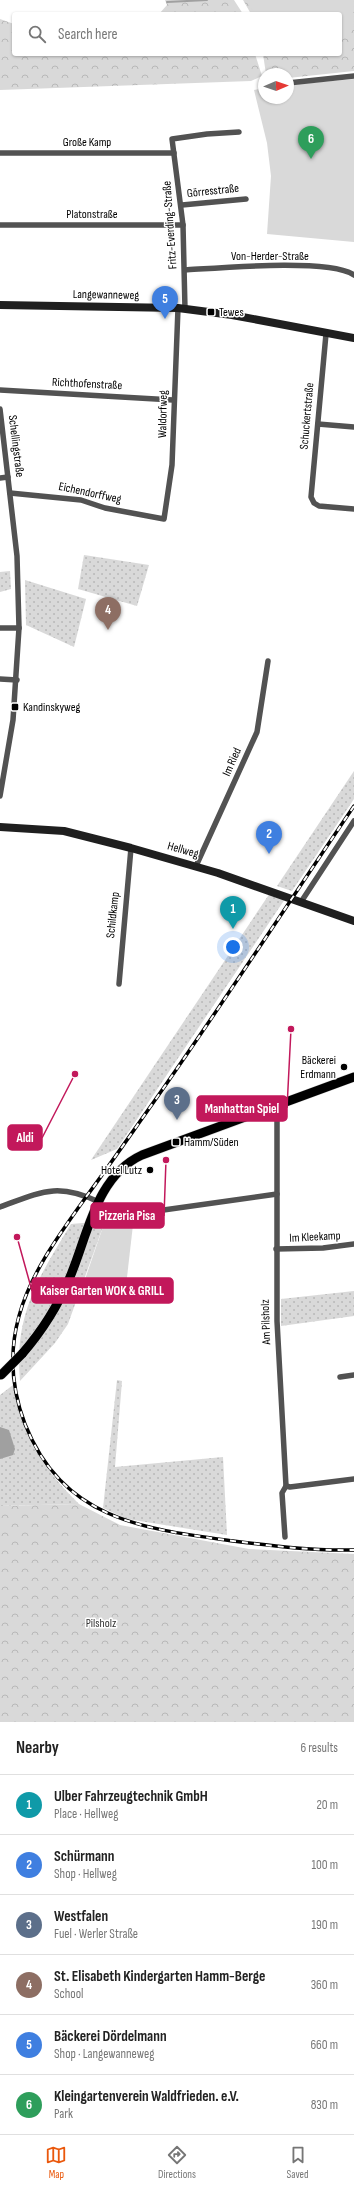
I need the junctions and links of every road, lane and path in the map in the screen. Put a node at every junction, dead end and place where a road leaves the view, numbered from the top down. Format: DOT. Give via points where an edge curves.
graph roads {
  1 [pos="354,76"];
  2 [pos="294,82"];
  3 [pos="239,132"];
  4 [pos="0,153"];
  5 [pos="174,153"];
  6 [pos="246,199"];
  7 [pos="182,205"];
  8 [pos="0,225"];
  9 [pos="183,225"];
  10 [pos="185,270"];
  11 [pos="354,275"];
  12 [pos="0,305"];
  13 [pos="182,309"];
  14 [pos="326,334"];
  15 [pos="354,338"];
  16 [pos="0,390"];
  17 [pos="173,400"];
  18 [pos="0,409"];
  19 [pos="318,424"];
  20 [pos="354,427"];
  21 [pos="8,477"];
  22 [pos="0,478"];
  23 [pos="10,493"];
  24 [pos="354,509"];
  25 [pos="164,520"];
  26 [pos="0,628"];
  27 [pos="19,628"];
  28 [pos="268,661"];
  29 [pos="0,679"];
  30 [pos="17,680"];
  31 [pos="0,796"];
  32 [pos="354,821"];
  33 [pos="0,827"];
  34 [pos="130,848"];
  35 [pos="196,866"];
  36 [pos="301,902"];
  37 [pos="354,921"];
  38 [pos="118,984"];
  39 [pos="354,1077"];
  40 [pos="273,1107"];
  41 [pos="277,1194"];
  42 [pos="99,1202"];
  43 [pos="0,1207"];
  44 [pos="135,1214"];
  45 [pos="354,1244"];
  46 [pos="276,1249"];
  47 [pos="0,1375"];
  48 [pos="354,1375"];
  49 [pos="340,1377"];
  50 [pos="354,1479"];
  51 [pos="286,1486"];
  52 [pos="285,1537"];
  1 -- 2 [label="street"];
  3 -- 5 [label="street, Fritz-Everding-Straße" via="172,139"];
  4 -- 5 [label="street, Große Kamp"];
  5 -- 7 [label="street, Fritz-Everding-Straße"];
  6 -- 7 [label="street, Görresstraße"];
  7 -- 9 [label="street, Fritz-Everding-Straße"];
  8 -- 9 [label="street, Platonstraße"];
  9 -- 10 [label="street, Fritz-Everding-Straße"];
  10 -- 11 [label="street, Von-Herder-Straße" via="293,266 334,268"];
  10 -- 13 [label="street, Fritz-Everding-Straße"];
  12 -- 13 [label="street, Langewanneweg"];
  13 -- 14 [label="street, Langewanneweg" via="252,318"];
  13 -- 17 [label="street, Waldorfweg"];
  14 -- 15 [label="street, Langewanneweg"];
  14 -- 19 [label="street, Schuckertstraße"];
  16 -- 17 [label="street, Richthofenstraße"];
  17 -- 25 [label="street, Waldorfweg" via="172,465"];
  18 -- 21 [label="street, Schellingstraße"];
  19 -- 20 [label="street"];
  19 -- 24 [label="street, Schuckertstraße" via="312,499 319,506"];
  21 -- 22 [label="street"];
  21 -- 23 [label="street, Schellingstraße"];
  23 -- 25 [label="street, Eichendorffweg" via="81,500 105,508"];
  23 -- 27 [label="street, Schellingstraße" via="18,576"];
  26 -- 27 [label="street"];
  27 -- 30 [label="street, Schellingstraße"];
  28 -- 35 [label="street, Im Ried" via="257,732"];
  29 -- 30 [label="street"];
  30 -- 31 [label="street, Schellingstraße" via="14,720"];
  32 -- 36 [label="street"];
  33 -- 34 [label="street, Hellweg" via="64,831"];
  34 -- 35 [label="street, Hellweg"];
  34 -- 38 [label="street, Schildkamp"];
  35 -- 36 [label="street, Hellweg"];
  36 -- 37 [label="street, Hellweg"];
  39 -- 40 [label="main road"];
  40 -- 41 [label="street, Am Pilsholz" via="277,1118"];
  40 -- 42 [label="main road" via="135,1158 122,1167"];
  41 -- 44 [label="street"];
  41 -- 46 [label="street, Am Pilsholz"];
  42 -- 43 [label="street" via="79,1193 56,1190 41,1192"];
  42 -- 47 [label="main road, bridge" via="61,1298 38,1336"];
  45 -- 46 [label="street, Im Kleekamp" via="323,1248"];
  46 -- 51 [label="street, Am Pilsholz" via="277,1321"];
  48 -- 49 [label="street"];
  50 -- 51 [label="street"];
  51 -- 52 [label="street, Am Pilsholz" via="282,1493"];
}
